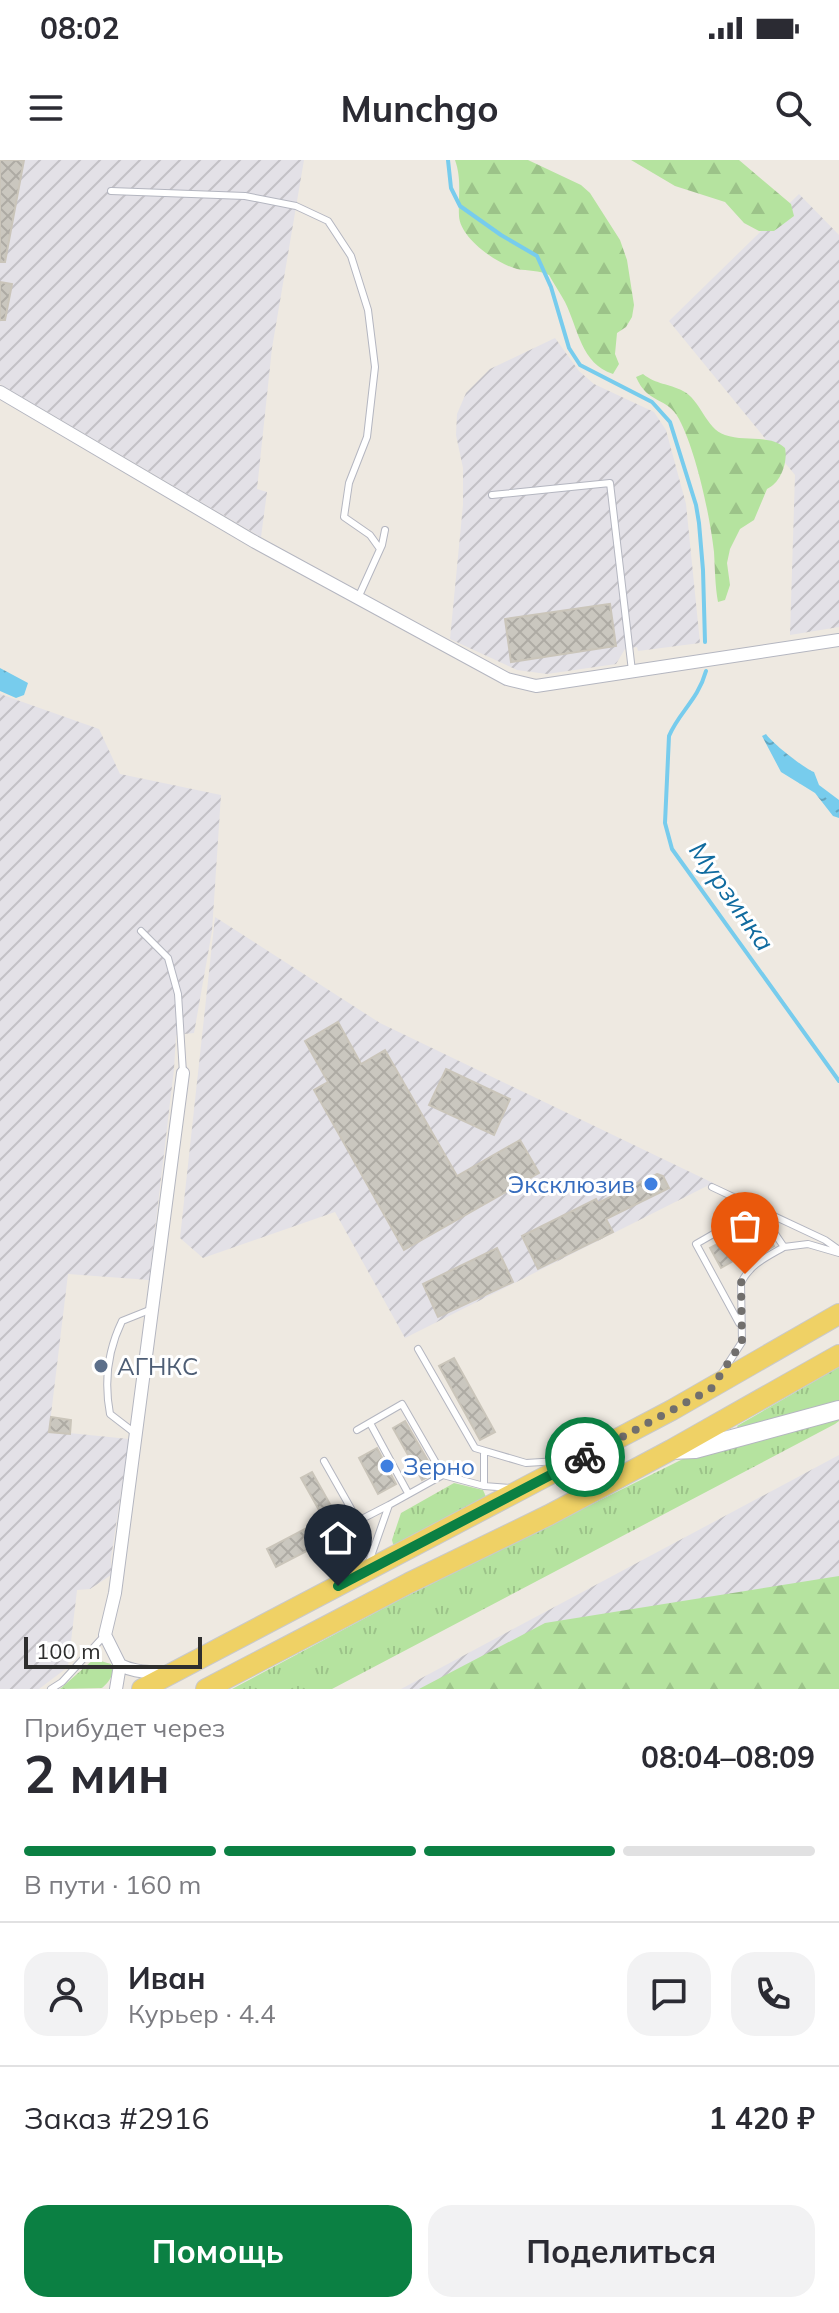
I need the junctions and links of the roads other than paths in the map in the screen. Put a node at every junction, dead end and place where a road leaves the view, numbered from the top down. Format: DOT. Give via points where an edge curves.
graph roads {
  1 [pos="111,191"];
  2 [pos="0,392"];
  3 [pos="492,495"];
  4 [pos="385,530"];
  5 [pos="380,549"];
  6 [pos="358,598"];
  7 [pos="839,640"];
  8 [pos="632,671"];
  9 [pos="141,931"];
  10 [pos="183,1073"];
  11 [pos="712,1187"];
  12 [pos="729,1225"];
  13 [pos="784,1247"];
  14 [pos="839,1252"];
  15 [pos="754,1264"];
  16 [pos="152,1309"];
  17 [pos="839,1314"];
  18 [pos="741,1326"];
  19 [pos="418,1349"];
  20 [pos="839,1355"];
  21 [pos="711,1389"];
  22 [pos="839,1410"];
  23 [pos="370,1423"];
  24 [pos="357,1430"];
  25 [pos="136,1434"];
  26 [pos="671,1450"];
  27 [pos="484,1451"];
  28 [pos="324,1461"];
  29 [pos="577,1461"];
  30 [pos="443,1475"];
  31 [pos="484,1486"];
  32 [pos="523,1489"];
  33 [pos="408,1493"];
  34 [pos="389,1505"];
  35 [pos="366,1572"];
  36 [pos="105,1635"];
  37 [pos="120,1665"];
  38 [pos="169,1675"];
  39 [pos="51,1689"];
  40 [pos="116,1689"];
  41 [pos="142,1689"];
  42 [pos="206,1689"];
  1 -- 5 [label="lane" via="245,196 296,206 328,221 351,256 368,310 375,367 367,437 349,483 344,517"];
  2 -- 6 [label="street"];
  3 -- 8 [label="lane" via="610,483"];
  4 -- 5 [label="lane"];
  5 -- 6 [label="lane"];
  6 -- 8 [label="street" via="507,679 536,686"];
  7 -- 8 [label="street"];
  9 -- 10 [label="lane" via="168,958 178,994"];
  10 -- 16 [label="street"];
  11 -- 14 [label="lane" via="825,1240"];
  12 -- 13 [label="lane" via="740,1218 769,1225"];
  12 -- 15 [label="lane"];
  12 -- 18 [label="lane" via="696,1244"];
  13 -- 14 [label="lane" via="808,1244"];
  13 -- 15 [label="lane"];
  15 -- 18 [label="lane" via="741,1283"];
  16 -- 25 [label="street"];
  16 -- 25 [label="lane" via="122,1321 109,1366 110,1414"];
  17 -- 21 [label="main road"];
  18 -- 21 [label="lane" via="742,1342"];
  19 -- 27 [label="lane" via="475,1448"];
  20 -- 26 [label="main road"];
  21 -- 29 [label="main road"];
  22 -- 26 [label="street" via="695,1449"];
  23 -- 24 [label="lane"];
  23 -- 30 [label="lane" via="402,1404"];
  23 -- 33 [label="lane"];
  25 -- 36 [label="street"];
  26 -- 42 [label="main road"];
  27 -- 29 [label="lane" via="526,1463"];
  27 -- 31 [label="lane"];
  28 -- 34 [label="lane" via="358,1521"];
  29 -- 32 [label="main road"];
  30 -- 31 [label="lane"];
  30 -- 33 [label="lane"];
  31 -- 32 [label="lane"];
  32 -- 35 [label="main road"];
  33 -- 34 [label="lane"];
  34 -- 35 [label="lane"];
  35 -- 38 [label="main road"];
  36 -- 37 [label="street"];
  36 -- 39 [label="lane"];
  37 -- 38 [label="street"];
  37 -- 40 [label="street"];
  38 -- 41 [label="main road"];
}
